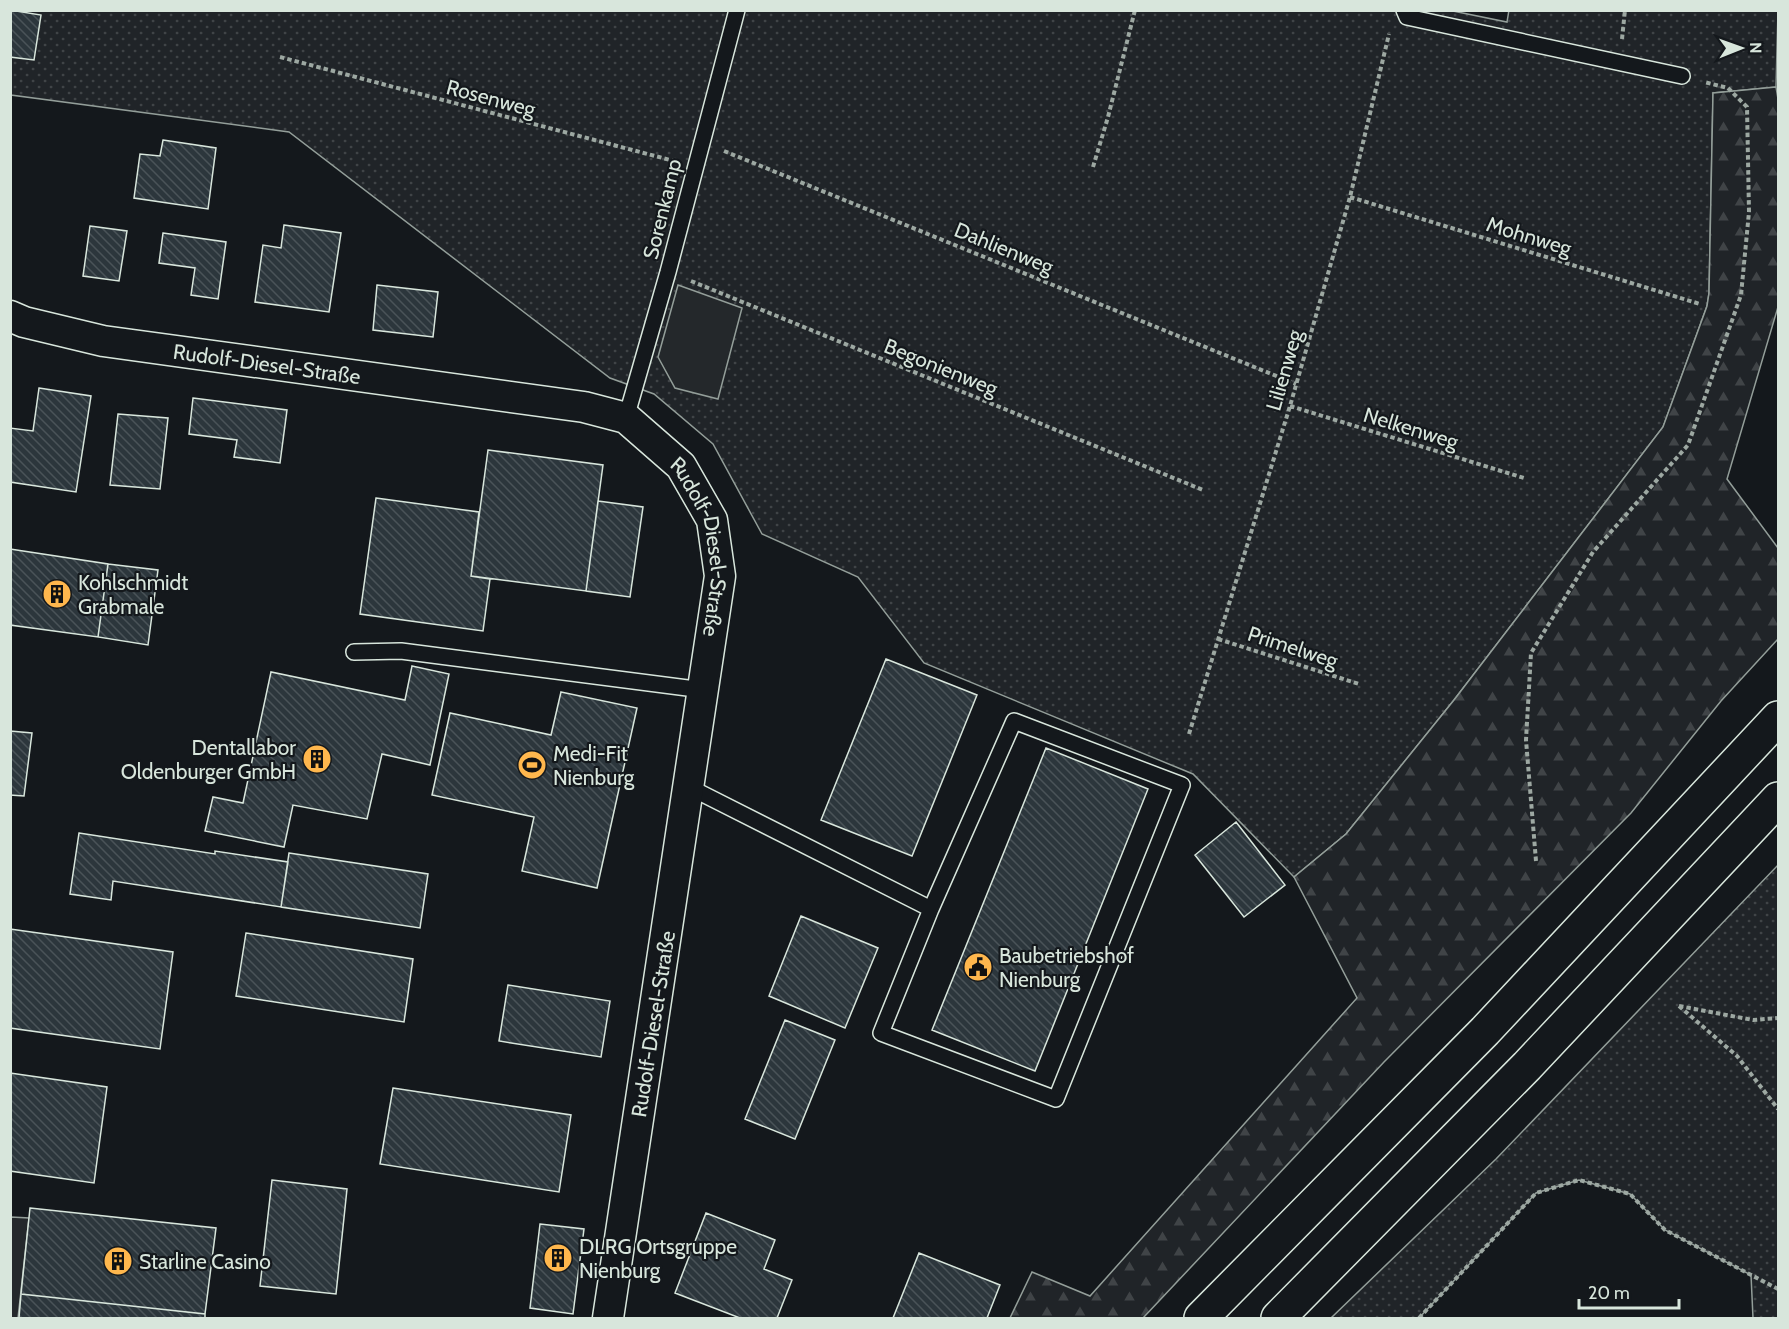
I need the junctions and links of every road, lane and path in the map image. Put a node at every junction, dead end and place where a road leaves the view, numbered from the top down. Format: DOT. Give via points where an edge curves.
graph roads {
  1 [pos="737,10"];
  2 [pos="1135,10"];
  3 [pos="1404,10"];
  4 [pos="1390,27"];
  5 [pos="280,57"];
  6 [pos="1682,76"];
  7 [pos="701,142"];
  8 [pos="695,166"];
  9 [pos="1093,167"];
  10 [pos="1350,197"];
  11 [pos="668,272"];
  12 [pos="1700,304"];
  13 [pos="10,316"];
  14 [pos="1296,384"];
  15 [pos="1290,406"];
  16 [pos="626,418"];
  17 [pos="1524,478"];
  18 [pos="1203,490"];
  19 [pos="1218,639"];
  20 [pos="354,652"];
  21 [pos="1359,684"];
  22 [pos="703,690"];
  23 [pos="1779,718"];
  24 [pos="1189,734"];
  25 [pos="689,787"];
  26 [pos="1779,799"];
  27 [pos="1536,861"];
  28 [pos="931,909"];
  29 [pos="1779,1018"];
  30 [pos="1779,1109"];
  31 [pos="1779,1289"];
  32 [pos="608,1318"];
  33 [pos="1201,1318"];
  34 [pos="1278,1318"];
  35 [pos="1419,1318"];
  1 -- 7 [label="lane, Sorenkamp"];
  2 -- 9 [label="path"];
  3 -- 6 [label="lane" via="1407,17"];
  4 -- 10 [label="path, Lilienweg"];
  5 -- 8 [label="path, Rosenweg"];
  6 -- 27 [label="path" via="1728,88 1747,107 1749,212 1741,295 1688,445 1593,552 1531,653 1526,740"];
  7 -- 8 [label="lane, Sorenkamp"];
  7 -- 14 [label="path, Dahlienweg"];
  8 -- 11 [label="lane, Sorenkamp"];
  10 -- 12 [label="path, Mohnweg"];
  10 -- 14 [label="path, Lilienweg"];
  11 -- 16 [label="lane, Sorenkamp"];
  11 -- 18 [label="path, Begonienweg"];
  13 -- 16 [label="street, Rudolf-Diesel-Straße" via="103,341 584,408"];
  14 -- 15 [label="path, Lilienweg"];
  15 -- 17 [label="path, Nelkenweg"];
  15 -- 19 [label="path, Lilienweg"];
  16 -- 22 [label="street, Rudolf-Diesel-Straße" via="681,466 712,520 720,576"];
  19 -- 21 [label="path, Primelweg"];
  19 -- 24 [label="path, Lilienweg"];
  20 -- 22 [label="lane" via="400,651"];
  22 -- 25 [label="street, Rudolf-Diesel-Straße"];
  23 -- 33 [label="highway" via="1485,1031"];
  25 -- 28 [label="lane"];
  25 -- 32 [label="street, Rudolf-Diesel-Straße"];
  26 -- 34 [label="highway" via="1527,1066"];
  28 -- 28 [label="lane" via="881,1033 1056,1099 1182,785 1014,721"];
  29 -- 30 [label="path" via="1754,1020 1678,1006 1737,1056"];
  31 -- 35 [label="path" via="1665,1230 1630,1194 1579,1180 1536,1193"];
}
